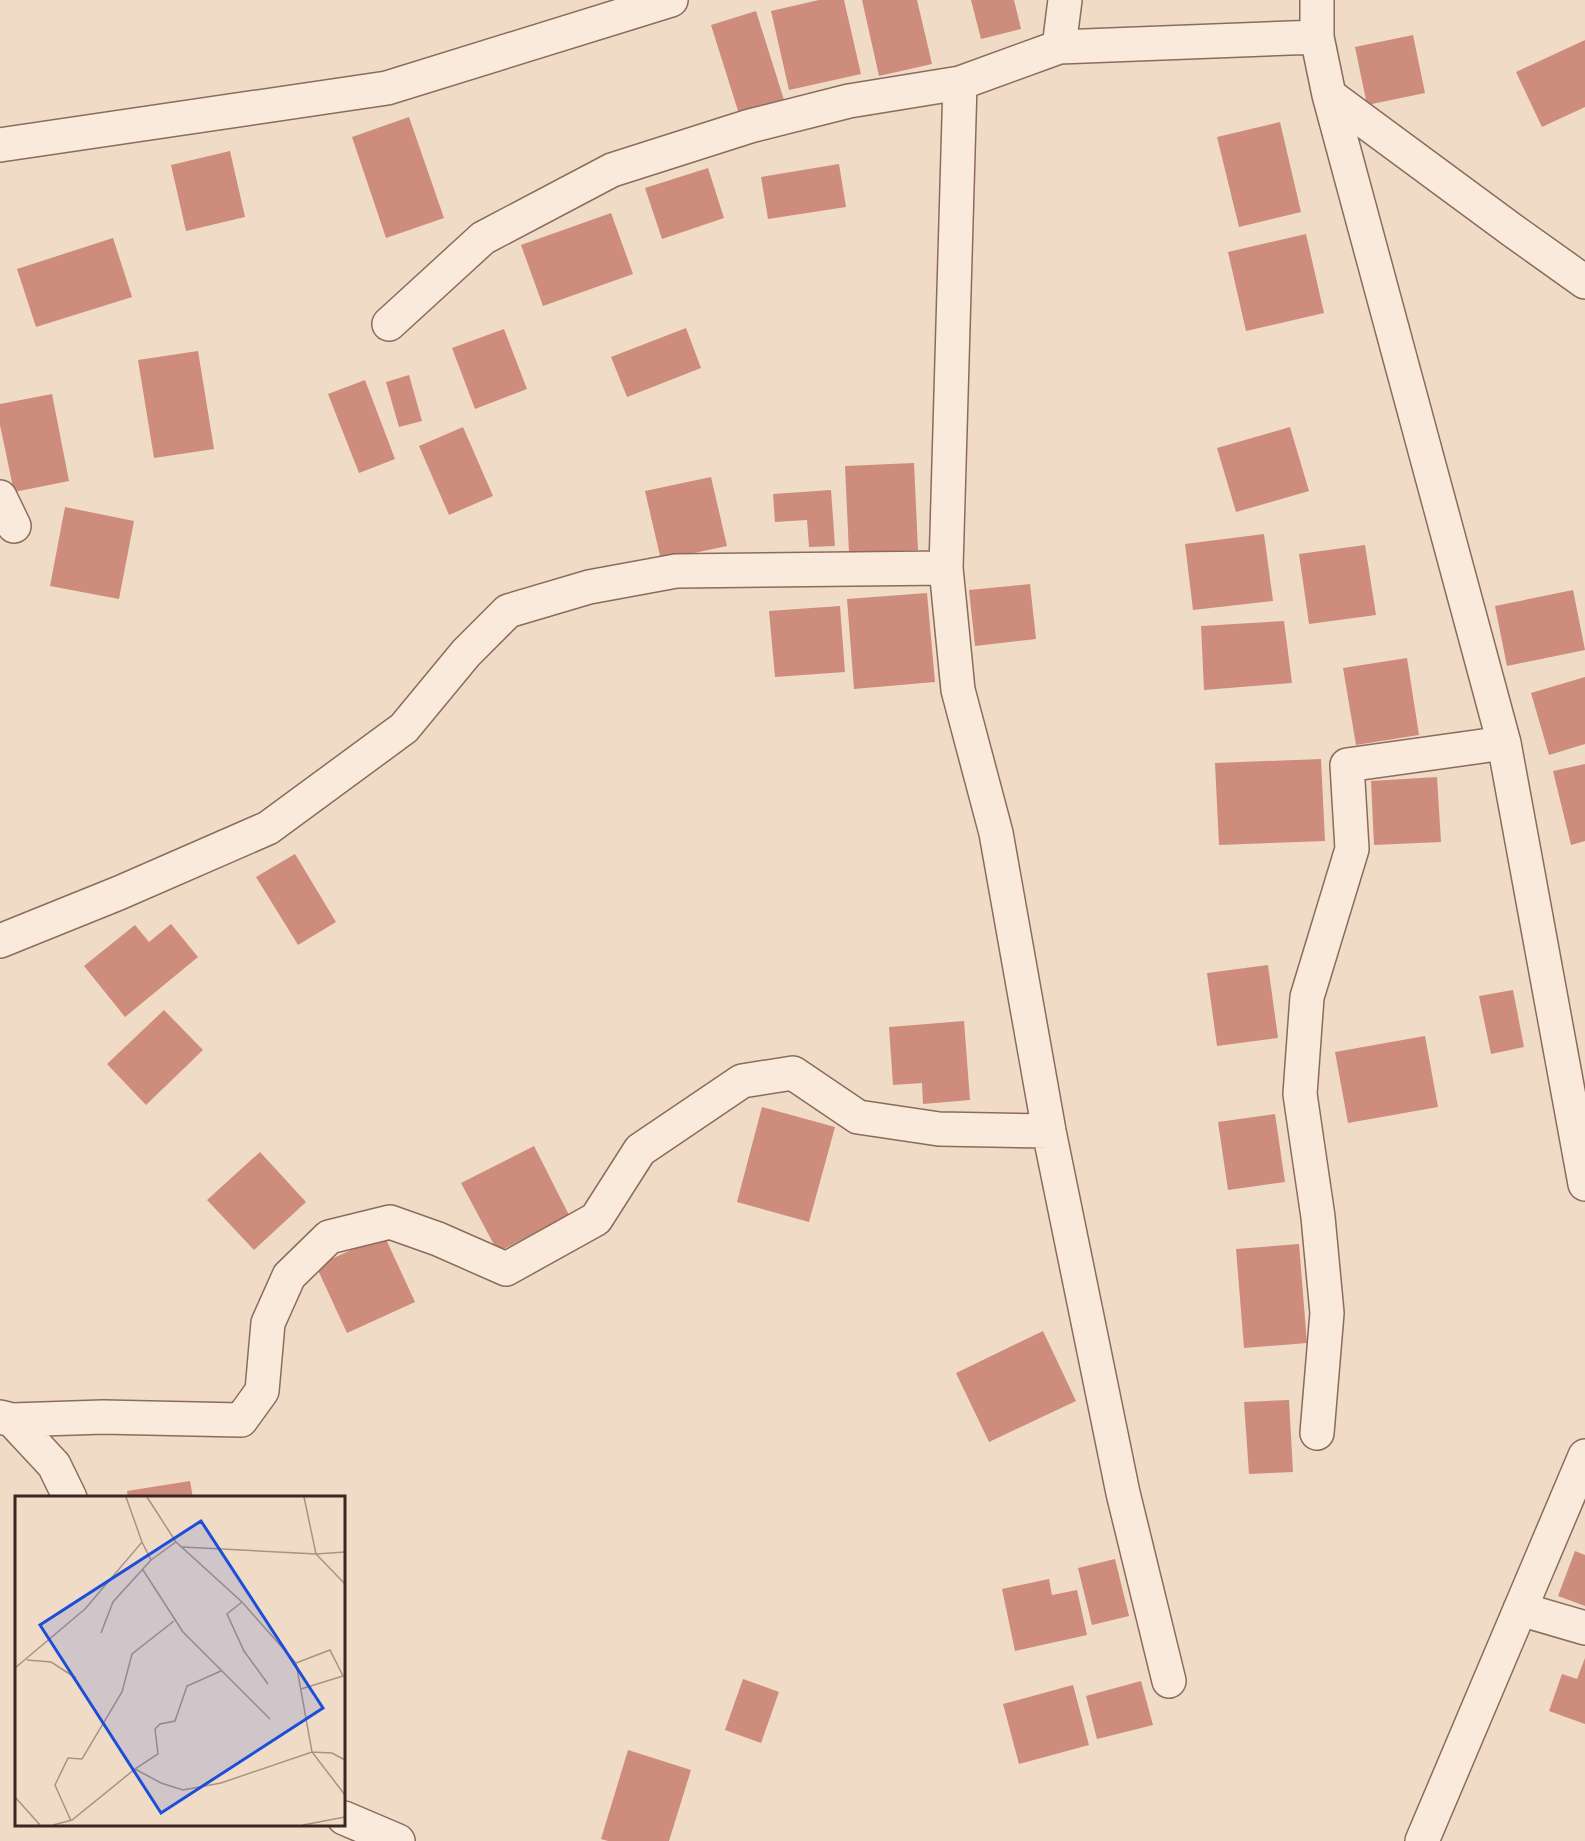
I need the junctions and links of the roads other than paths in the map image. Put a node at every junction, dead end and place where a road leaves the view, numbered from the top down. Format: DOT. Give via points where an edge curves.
graph roads {
  1 [pos="671,0"];
  2 [pos="1065,0"];
  3 [pos="1317,0"];
  4 [pos="1317,37"];
  5 [pos="1059,47"];
  6 [pos="960,83"];
  7 [pos="1329,95"];
  8 [pos="0,145"];
  9 [pos="1585,282"];
  10 [pos="389,324"];
  11 [pos="0,496"];
  12 [pos="14,526"];
  13 [pos="946,568"];
  14 [pos="1504,743"];
  15 [pos="0,941"];
  16 [pos="1049,1131"];
  17 [pos="1585,1184"];
  18 [pos="6,1418"];
  19 [pos="1317,1433"];
  20 [pos="1585,1456"];
  21 [pos="70,1496"];
  22 [pos="1520,1609"];
  23 [pos="1585,1628"];
  24 [pos="1168,1681"];
  25 [pos="345,1818"];
  26 [pos="398,1841"];
  27 [pos="1422,1841"];
  1 -- 8 [label="street" via="387,88"];
  2 -- 5 [label="street"];
  3 -- 4 [label="street"];
  4 -- 5 [label="street"];
  4 -- 7 [label="street"];
  5 -- 6 [label="street"];
  6 -- 10 [label="street" via="849,101 750,126 612,170 483,238"];
  6 -- 13 [label="street"];
  7 -- 9 [label="street"];
  7 -- 14 [label="street"];
  11 -- 12 [label="street"];
  13 -- 15 [label="street" via="676,571 589,587 508,611 466,653 404,728 268,828"];
  13 -- 16 [label="street" via="958,690 996,833"];
  14 -- 17 [label="street"];
  14 -- 19 [label="street" via="1347,765 1353,849 1307,997 1300,1094 1327,1313"];
  16 -- 18 [label="street" via="939,1130 858,1117 793,1073 742,1082 640,1150 596,1220 506,1269 390,1222 329,1237 290,1276 268,1323 262,1390 241,1420"];
  16 -- 24 [label="street" via="1123,1493"];
  18 -- 21 [label="street" via="54,1465"];
  20 -- 22 [label="street"];
  22 -- 23 [label="street"];
  22 -- 27 [label="street"];
  25 -- 26 [label="street"];
}
